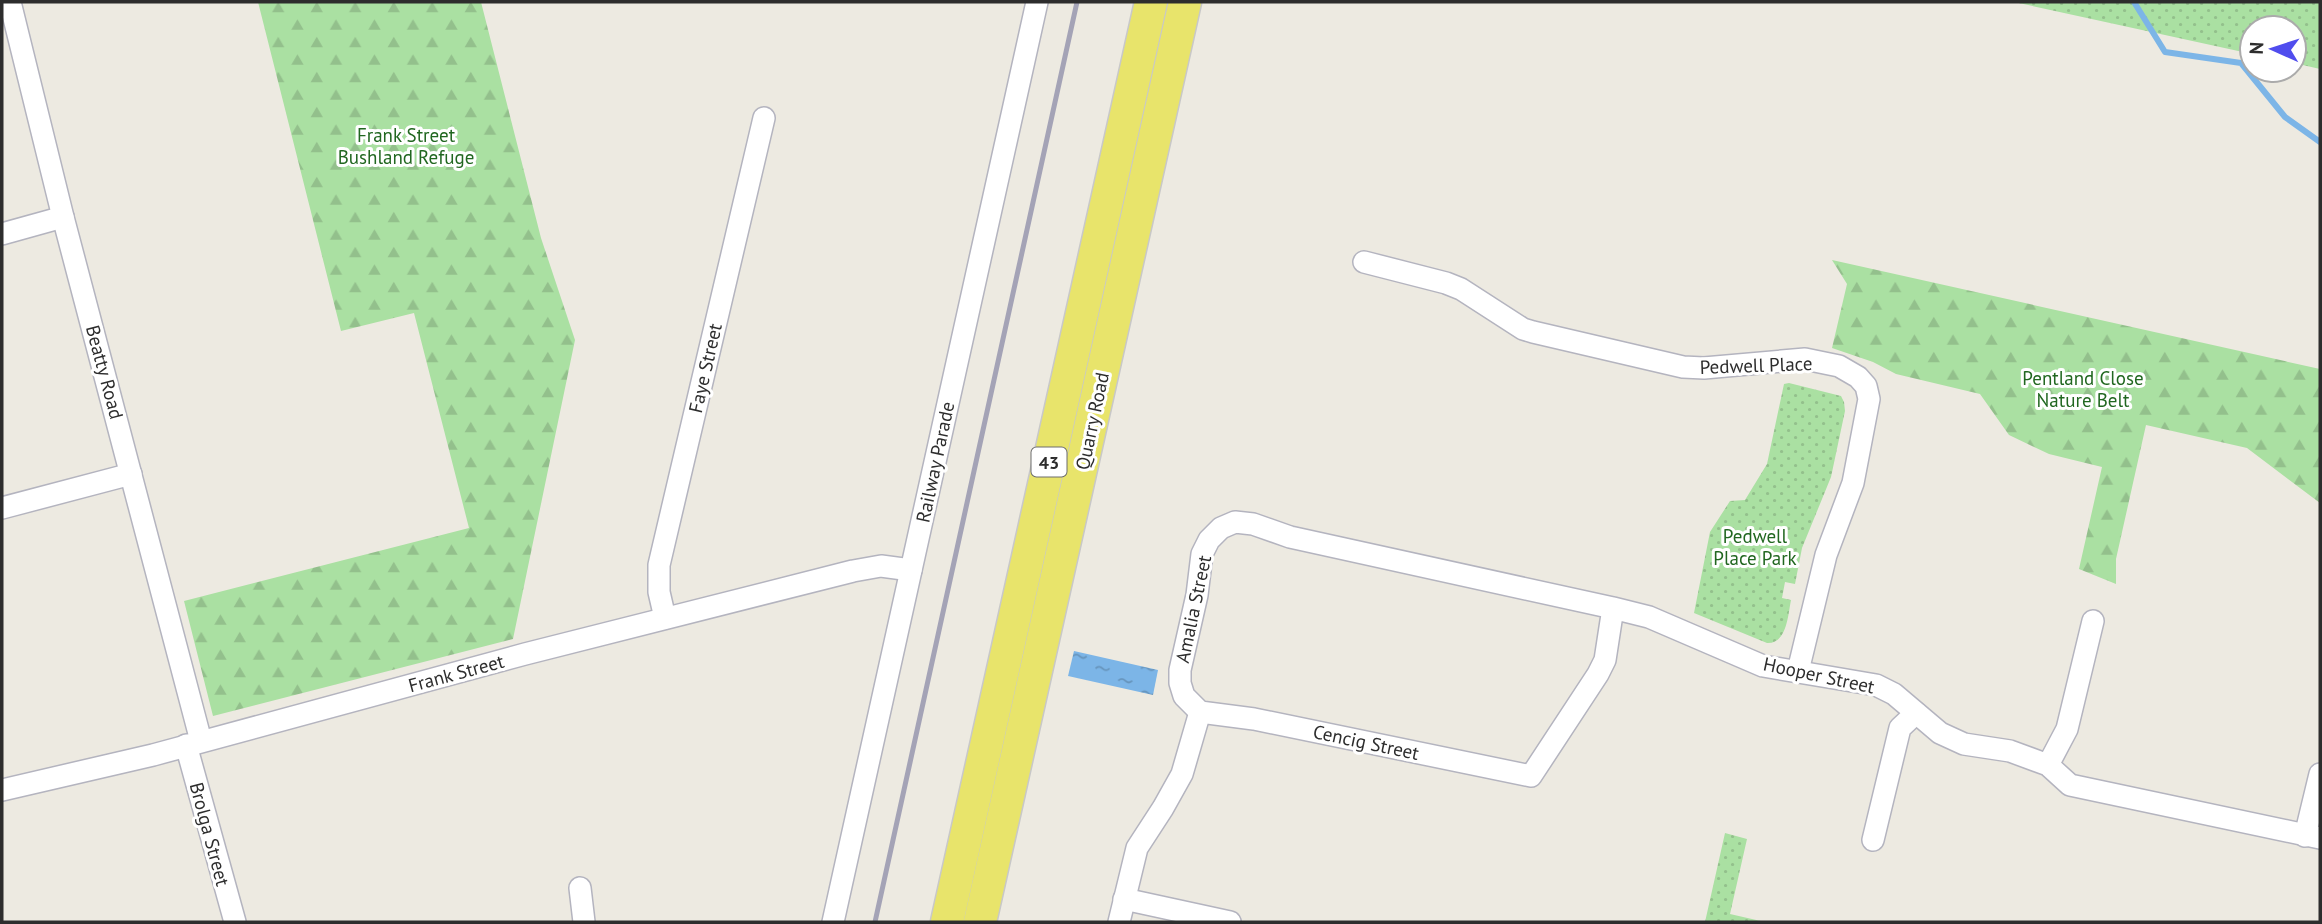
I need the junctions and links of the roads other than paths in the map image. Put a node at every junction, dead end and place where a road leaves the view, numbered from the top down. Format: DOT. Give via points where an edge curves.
graph roads {
  1 [pos="10,2"];
  2 [pos="1037,2"];
  3 [pos="1151,2"];
  4 [pos="1185,2"];
  5 [pos="764,118"];
  6 [pos="64,218"];
  7 [pos="2,234"];
  8 [pos="1364,262"];
  9 [pos="131,474"];
  10 [pos="2,508"];
  11 [pos="1221,528"];
  12 [pos="911,570"];
  13 [pos="1614,608"];
  14 [pos="665,618"];
  15 [pos="2093,621"];
  16 [pos="1798,671"];
  17 [pos="1200,712"];
  18 [pos="1916,713"];
  19 [pos="194,743"];
  20 [pos="2048,765"];
  21 [pos="2320,774"];
  22 [pos="2,790"];
  23 [pos="2313,837"];
  24 [pos="1873,840"];
  25 [pos="580,888"];
  26 [pos="1124,899"];
  27 [pos="235,922"];
  28 [pos="584,922"];
  29 [pos="833,922"];
  30 [pos="947,922"];
  31 [pos="980,922"];
  32 [pos="1119,922"];
  33 [pos="1230,922"];
  1 -- 6 [label="street, Beatty Road"];
  2 -- 12 [label="street, Railway Parade"];
  3 -- 30 [label="main road, Quarry Road / 43"];
  4 -- 31 [label="main road, Quarry Road / 43"];
  5 -- 14 [label="street, Faye Street" via="659,565"];
  6 -- 7 [label="street"];
  6 -- 9 [label="street, Beatty Road"];
  8 -- 16 [label="street, Pedwell Place" via="1454,286 1523,329 1551,337 1683,367 1805,359 1839,366 1858,377 1869,399 1855,471 1826,555"];
  9 -- 10 [label="street"];
  9 -- 19 [label="street, Beatty Road"];
  11 -- 13 [label="street, Hooper Street" via="1235,522 1252,524 1290,537"];
  11 -- 17 [label="street, Amalia Street" via="1202,554 1180,670 1184,696"];
  12 -- 14 [label="street, Frank Street" via="881,566 853,571"];
  12 -- 29 [label="street, Railway Parade"];
  13 -- 16 [label="street, Hooper Street" via="1649,617 1763,666"];
  13 -- 17 [label="street, Cencig Street" via="1605,660 1531,776"];
  14 -- 19 [label="street, Frank Street"];
  15 -- 20 [label="street" via="2071,716"];
  16 -- 18 [label="street, Hooper Street" via="1877,685"];
  17 -- 26 [label="street" via="1182,774 1137,848"];
  18 -- 20 [label="street, Hooper Street" via="1940,733 1964,744 2010,751"];
  18 -- 24 [label="street" via="1900,728"];
  19 -- 22 [label="street, Frank Street"];
  19 -- 27 [label="street, Brolga Street"];
  20 -- 23 [label="street, Hooper Street" via="2070,785 2086,790"];
  21 -- 23 [label="street"];
  25 -- 28 [label="street"];
  26 -- 32 [label="street"];
  26 -- 33 [label="street"];
}
